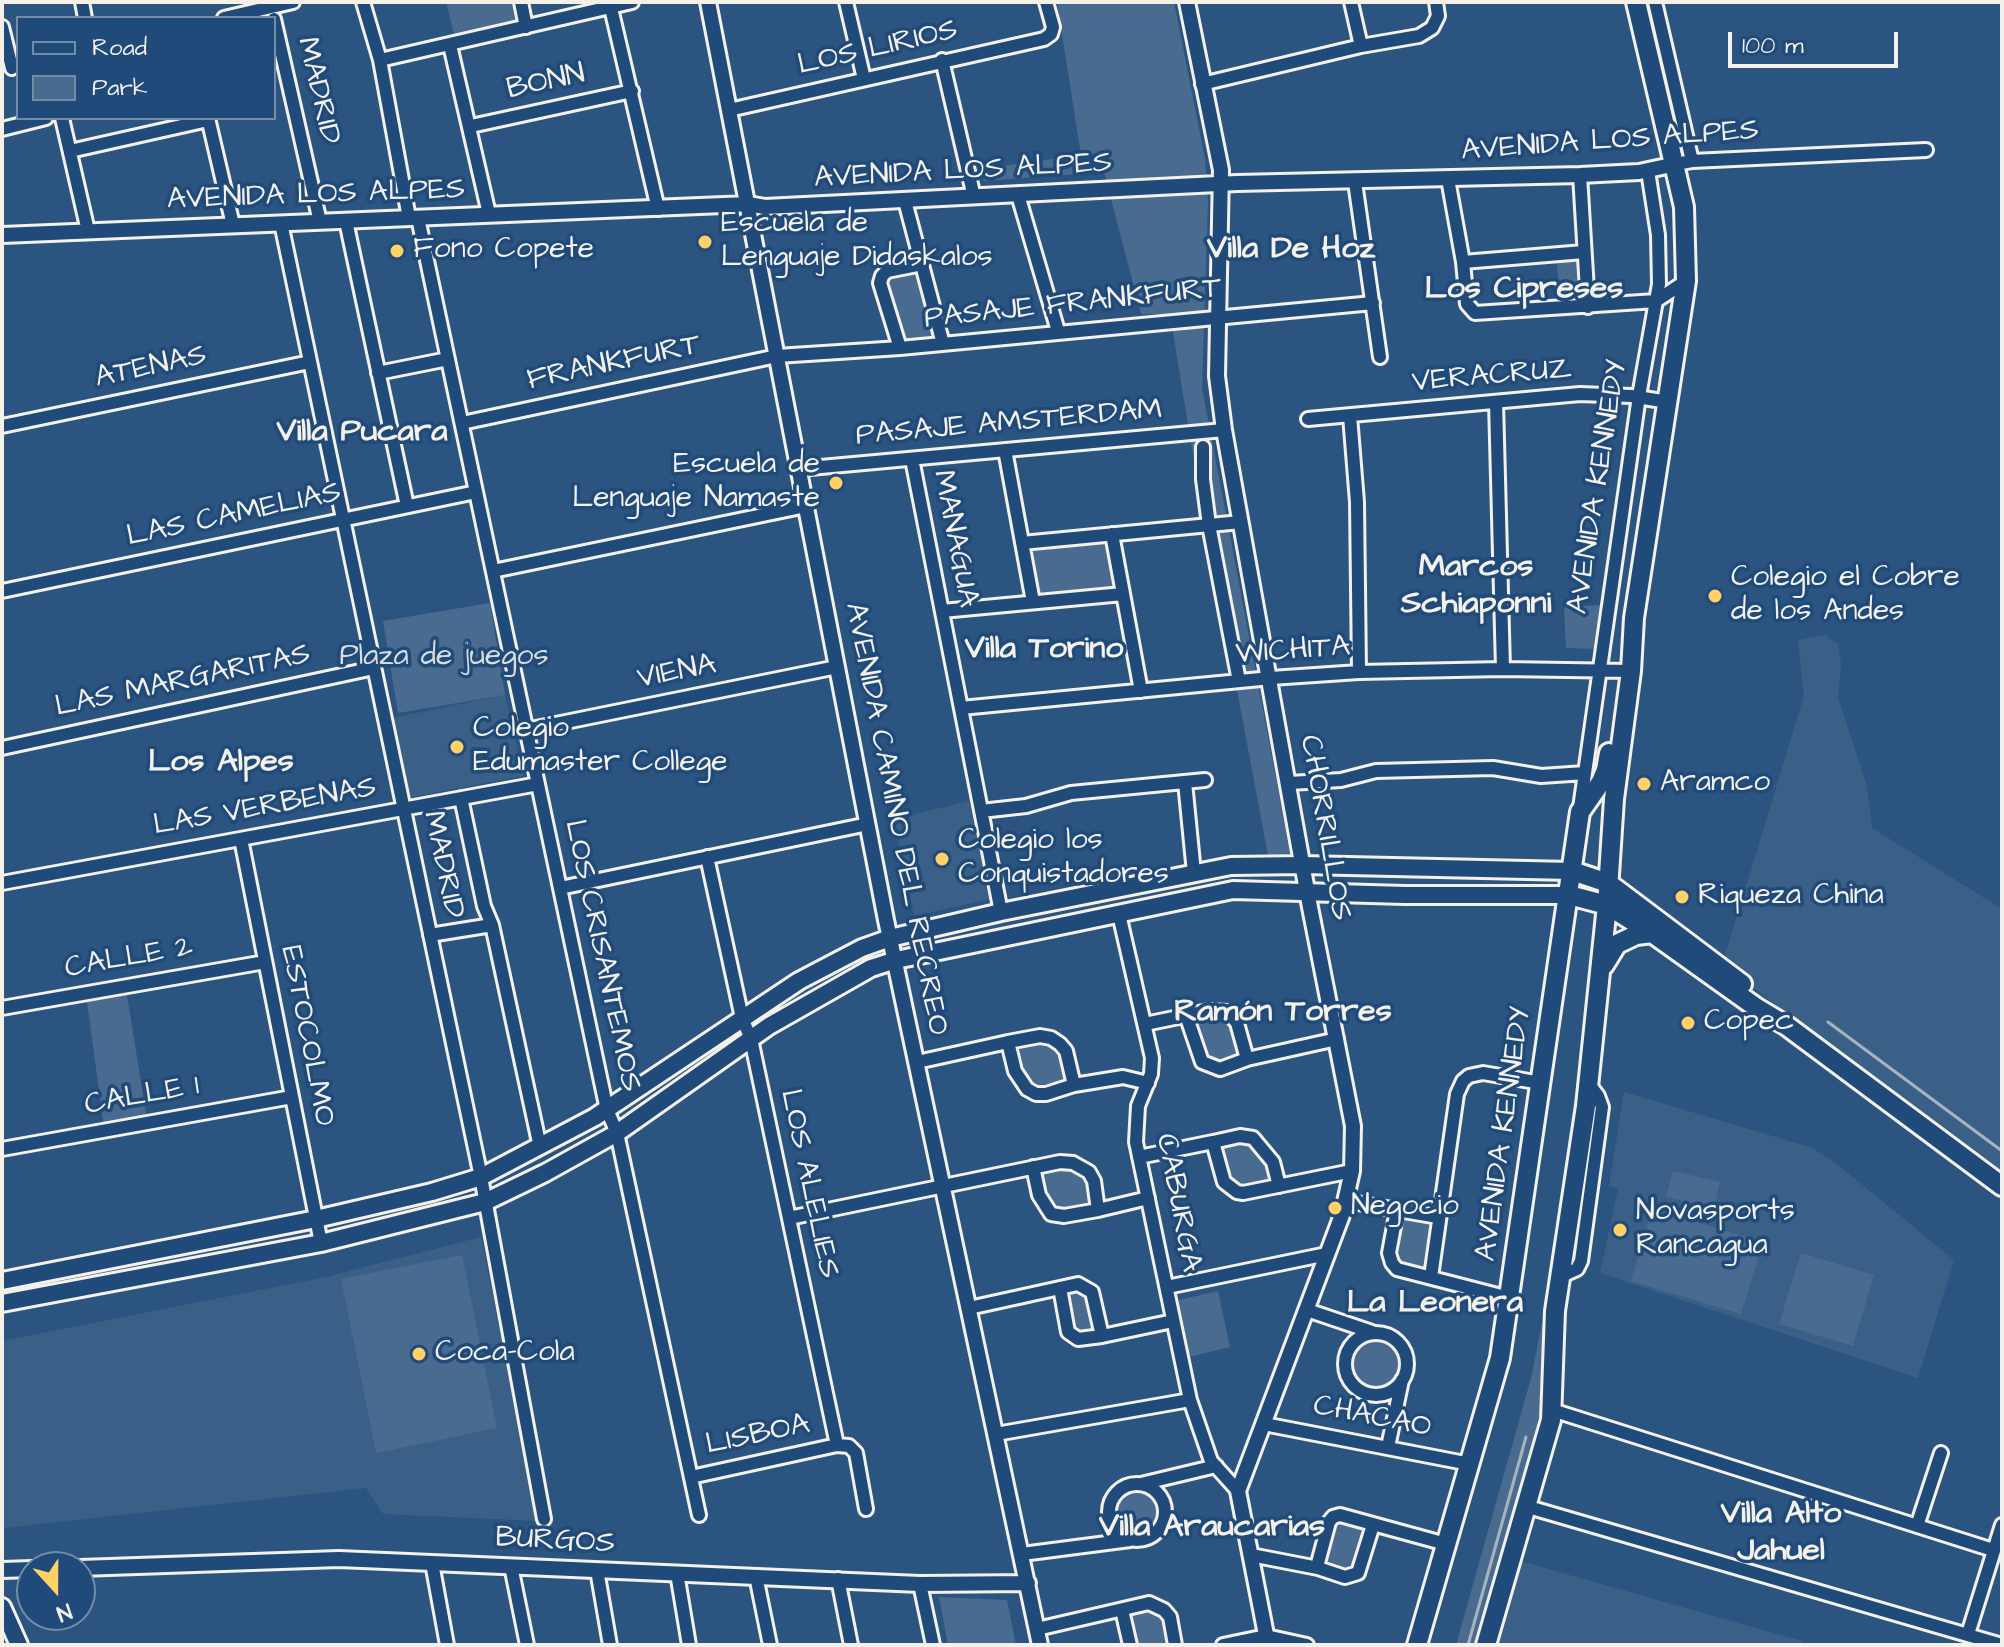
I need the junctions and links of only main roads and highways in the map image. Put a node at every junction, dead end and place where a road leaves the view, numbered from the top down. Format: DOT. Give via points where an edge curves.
graph roads {
  1 [pos="1647,7"];
  2 [pos="1626,671"];
  3 [pos="1485,869"];
  4 [pos="1572,871"];
  5 [pos="1608,883"];
  6 [pos="1485,894"];
  7 [pos="1569,895"];
  8 [pos="1607,905"];
  9 [pos="1652,933"];
  10 [pos="1601,971"];
  11 [pos="1787,1026"];
  12 [pos="2002,1186"];
  13 [pos="2,1281"];
  14 [pos="2,1303"];
  15 [pos="2,1607"];
  16 [pos="19,1645"];
  17 [pos="1417,1645"];
  18 [pos="1486,1645"];
  1 -- 2 [label="main road, AVENIDA KENNEDY" via="1684,163 1686,281"];
  2 -- 4 [label="main road, AVENIDA KENNEDY" via="1606,770 1580,812"];
  2 -- 5 [label="main road, AVENIDA KENNEDY"];
  3 -- 4 [label="main road"];
  3 -- 6 [label="main road"];
  3 -- 13 [label="main road" via="1231,866 890,938 812,973 607,1110 481,1177 316,1219"];
  4 -- 5 [label="main road"];
  4 -- 7 [label="main road, AVENIDA KENNEDY"];
  5 -- 8 [label="main road, AVENIDA KENNEDY"];
  5 -- 11 [label="main road" via="1713,959"];
  6 -- 7 [label="main road"];
  6 -- 14 [label="main road" via="1233,890 896,960 871,968 794,1012 617,1133 485,1202 321,1243"];
  7 -- 8 [label="main road"];
  7 -- 17 [label="main road, AVENIDA KENNEDY" via="1500,1358"];
  8 -- 9 [label="main road"];
  8 -- 10 [label="main road, AVENIDA KENNEDY"];
  9 -- 10 [label="main road" via="1617,944"];
  9 -- 11 [label="main road"];
  10 -- 18 [label="main road, AVENIDA KENNEDY" via="1555,1311 1552,1410"];
  11 -- 12 [label="main road"];
  15 -- 16 [label="main road"];
}
